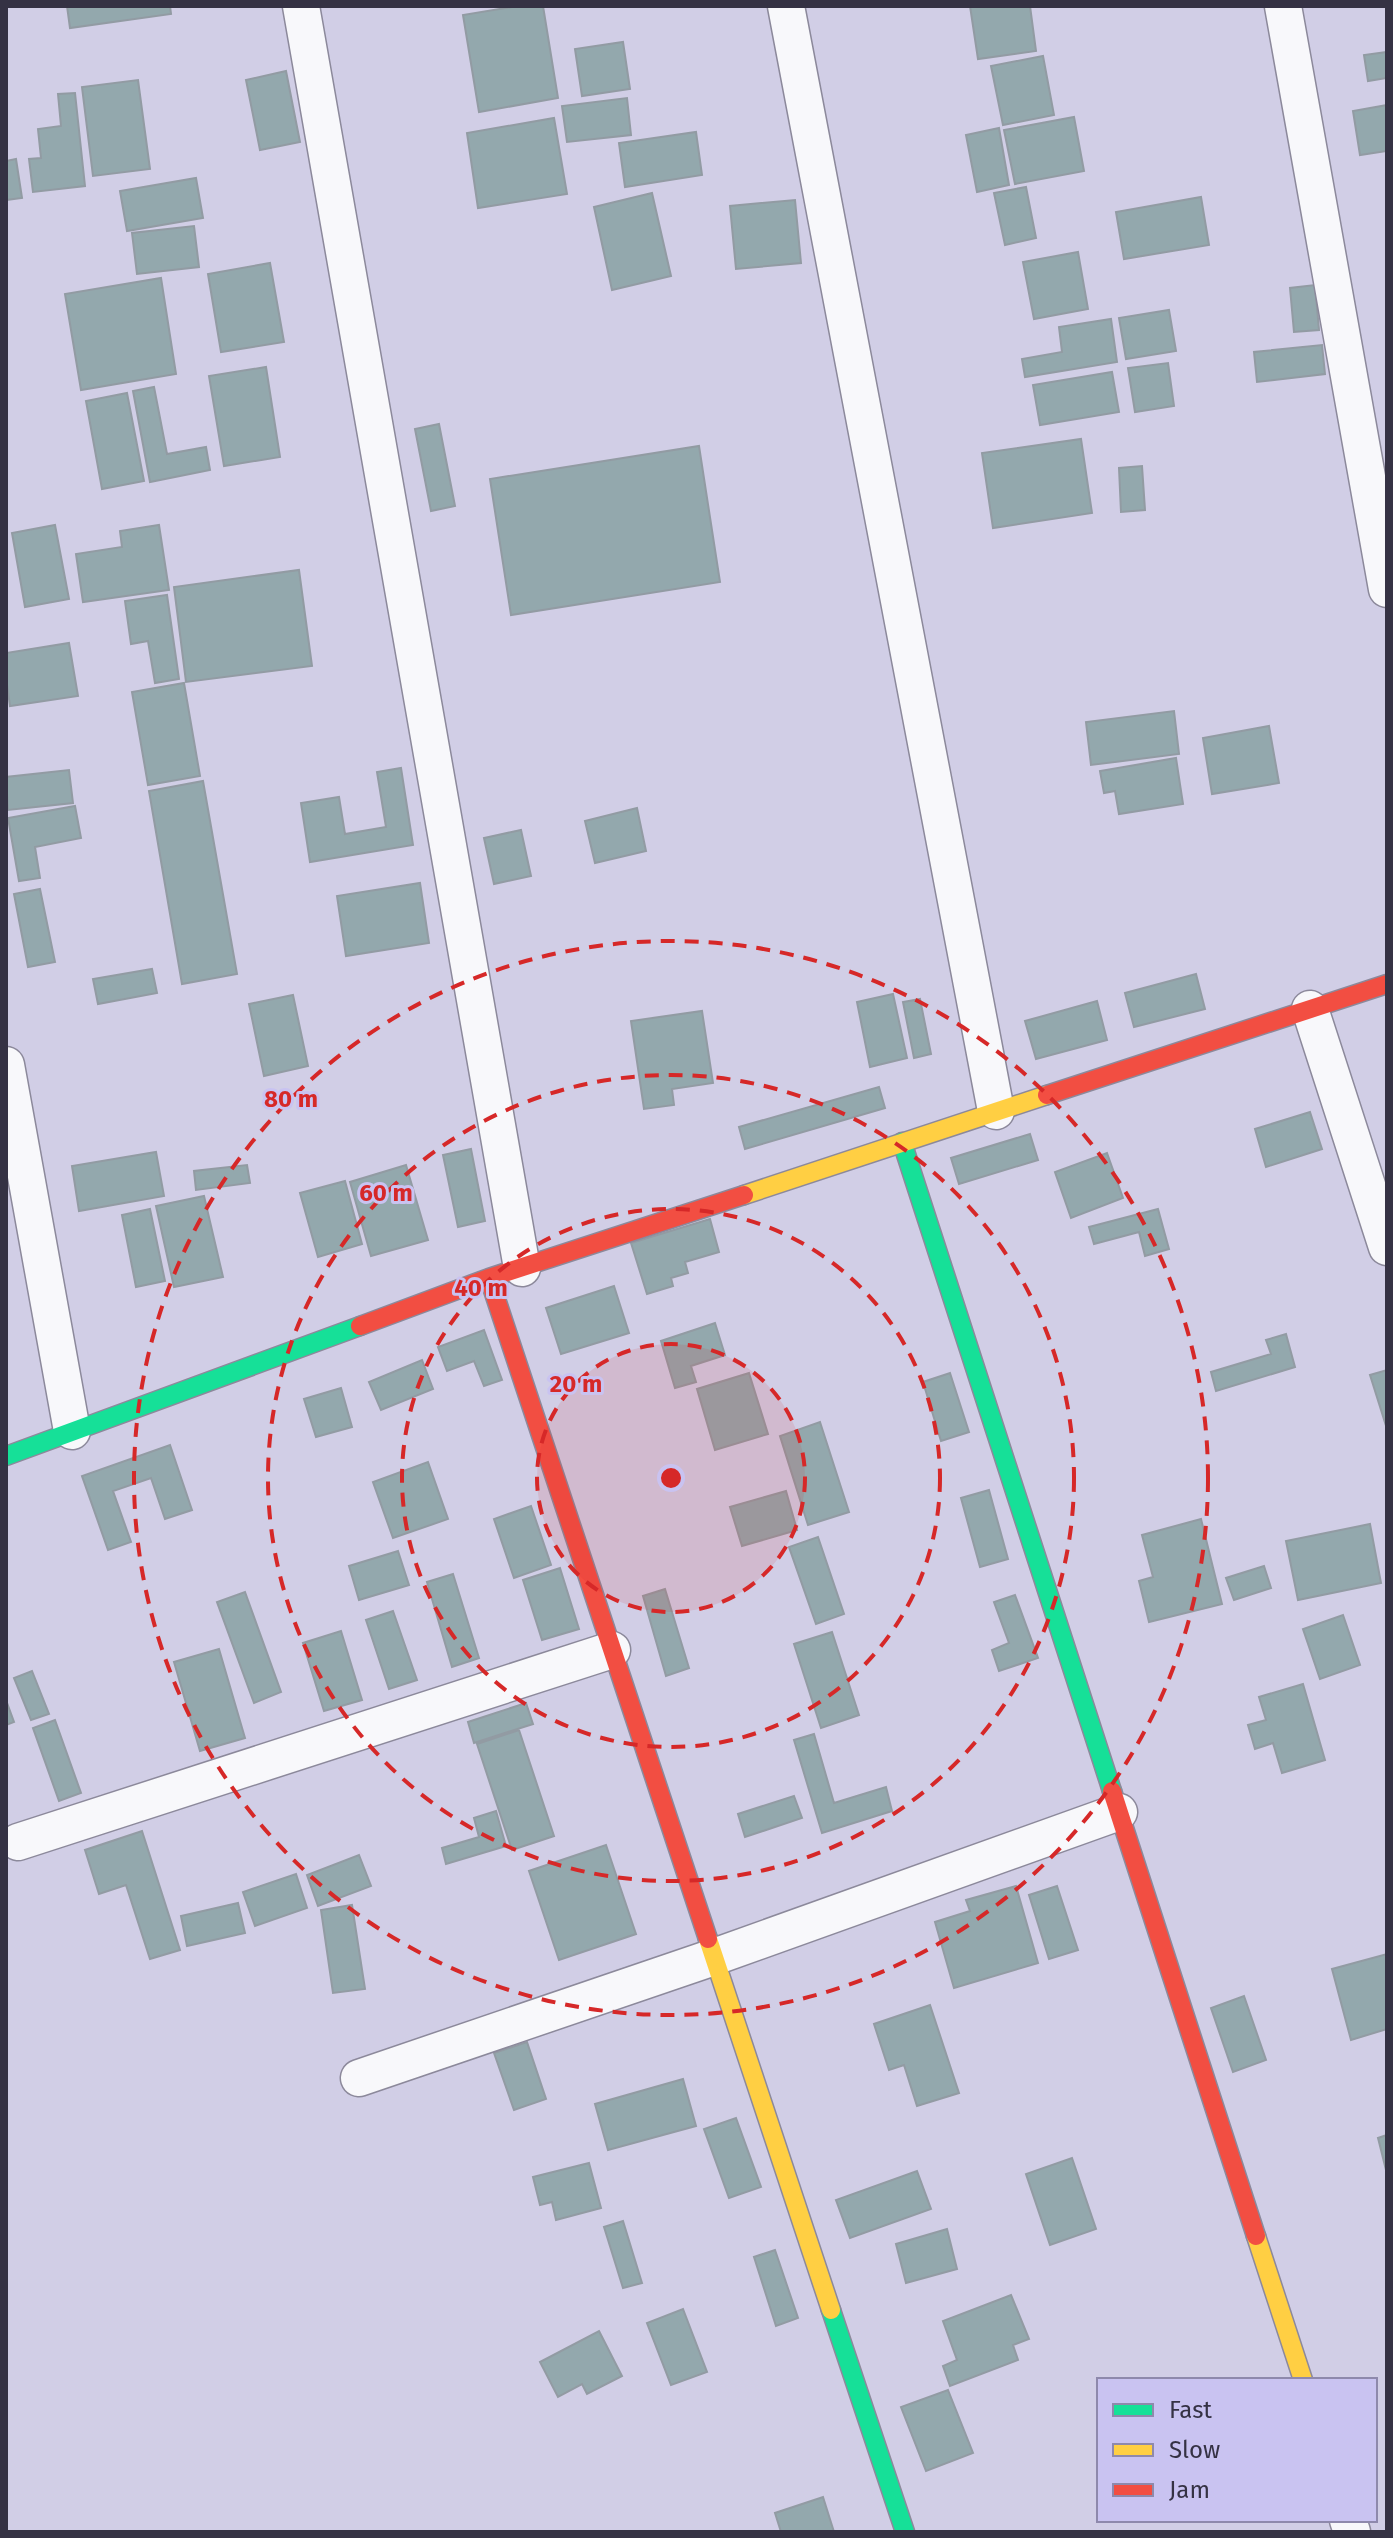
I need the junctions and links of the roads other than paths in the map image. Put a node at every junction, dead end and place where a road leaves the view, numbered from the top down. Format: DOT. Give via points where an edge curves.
graph roads {
  1 [pos="301,6"];
  2 [pos="786,6"];
  3 [pos="1283,6"];
  4 [pos="1387,589"];
  5 [pos="1387,984"];
  6 [pos="1310,1009"];
  7 [pos="6,1065"];
  8 [pos="996,1111"];
  9 [pos="902,1142"];
  10 [pos="1387,1247"];
  11 [pos="506,1273"];
  12 [pos="72,1431"];
  13 [pos="6,1456"];
  14 [pos="612,1650"];
  15 [pos="1119,1812"];
  16 [pos="18,1842"];
  17 [pos="714,1957"];
  18 [pos="359,2078"];
  19 [pos="1302,2378"];
  20 [pos="905,2532"];
  1 -- 11 [label="street"];
  2 -- 8 [label="street"];
  3 -- 4 [label="street"];
  5 -- 6 [label="street"];
  6 -- 8 [label="street"];
  6 -- 10 [label="street"];
  7 -- 12 [label="street"];
  8 -- 9 [label="street"];
  9 -- 11 [label="street"];
  9 -- 15 [label="street"];
  11 -- 12 [label="street"];
  11 -- 14 [label="street"];
  12 -- 13 [label="street"];
  14 -- 16 [label="street"];
  14 -- 17 [label="street"];
  15 -- 17 [label="street"];
  15 -- 19 [label="street"];
  17 -- 18 [label="street"];
  17 -- 20 [label="street"];
}
